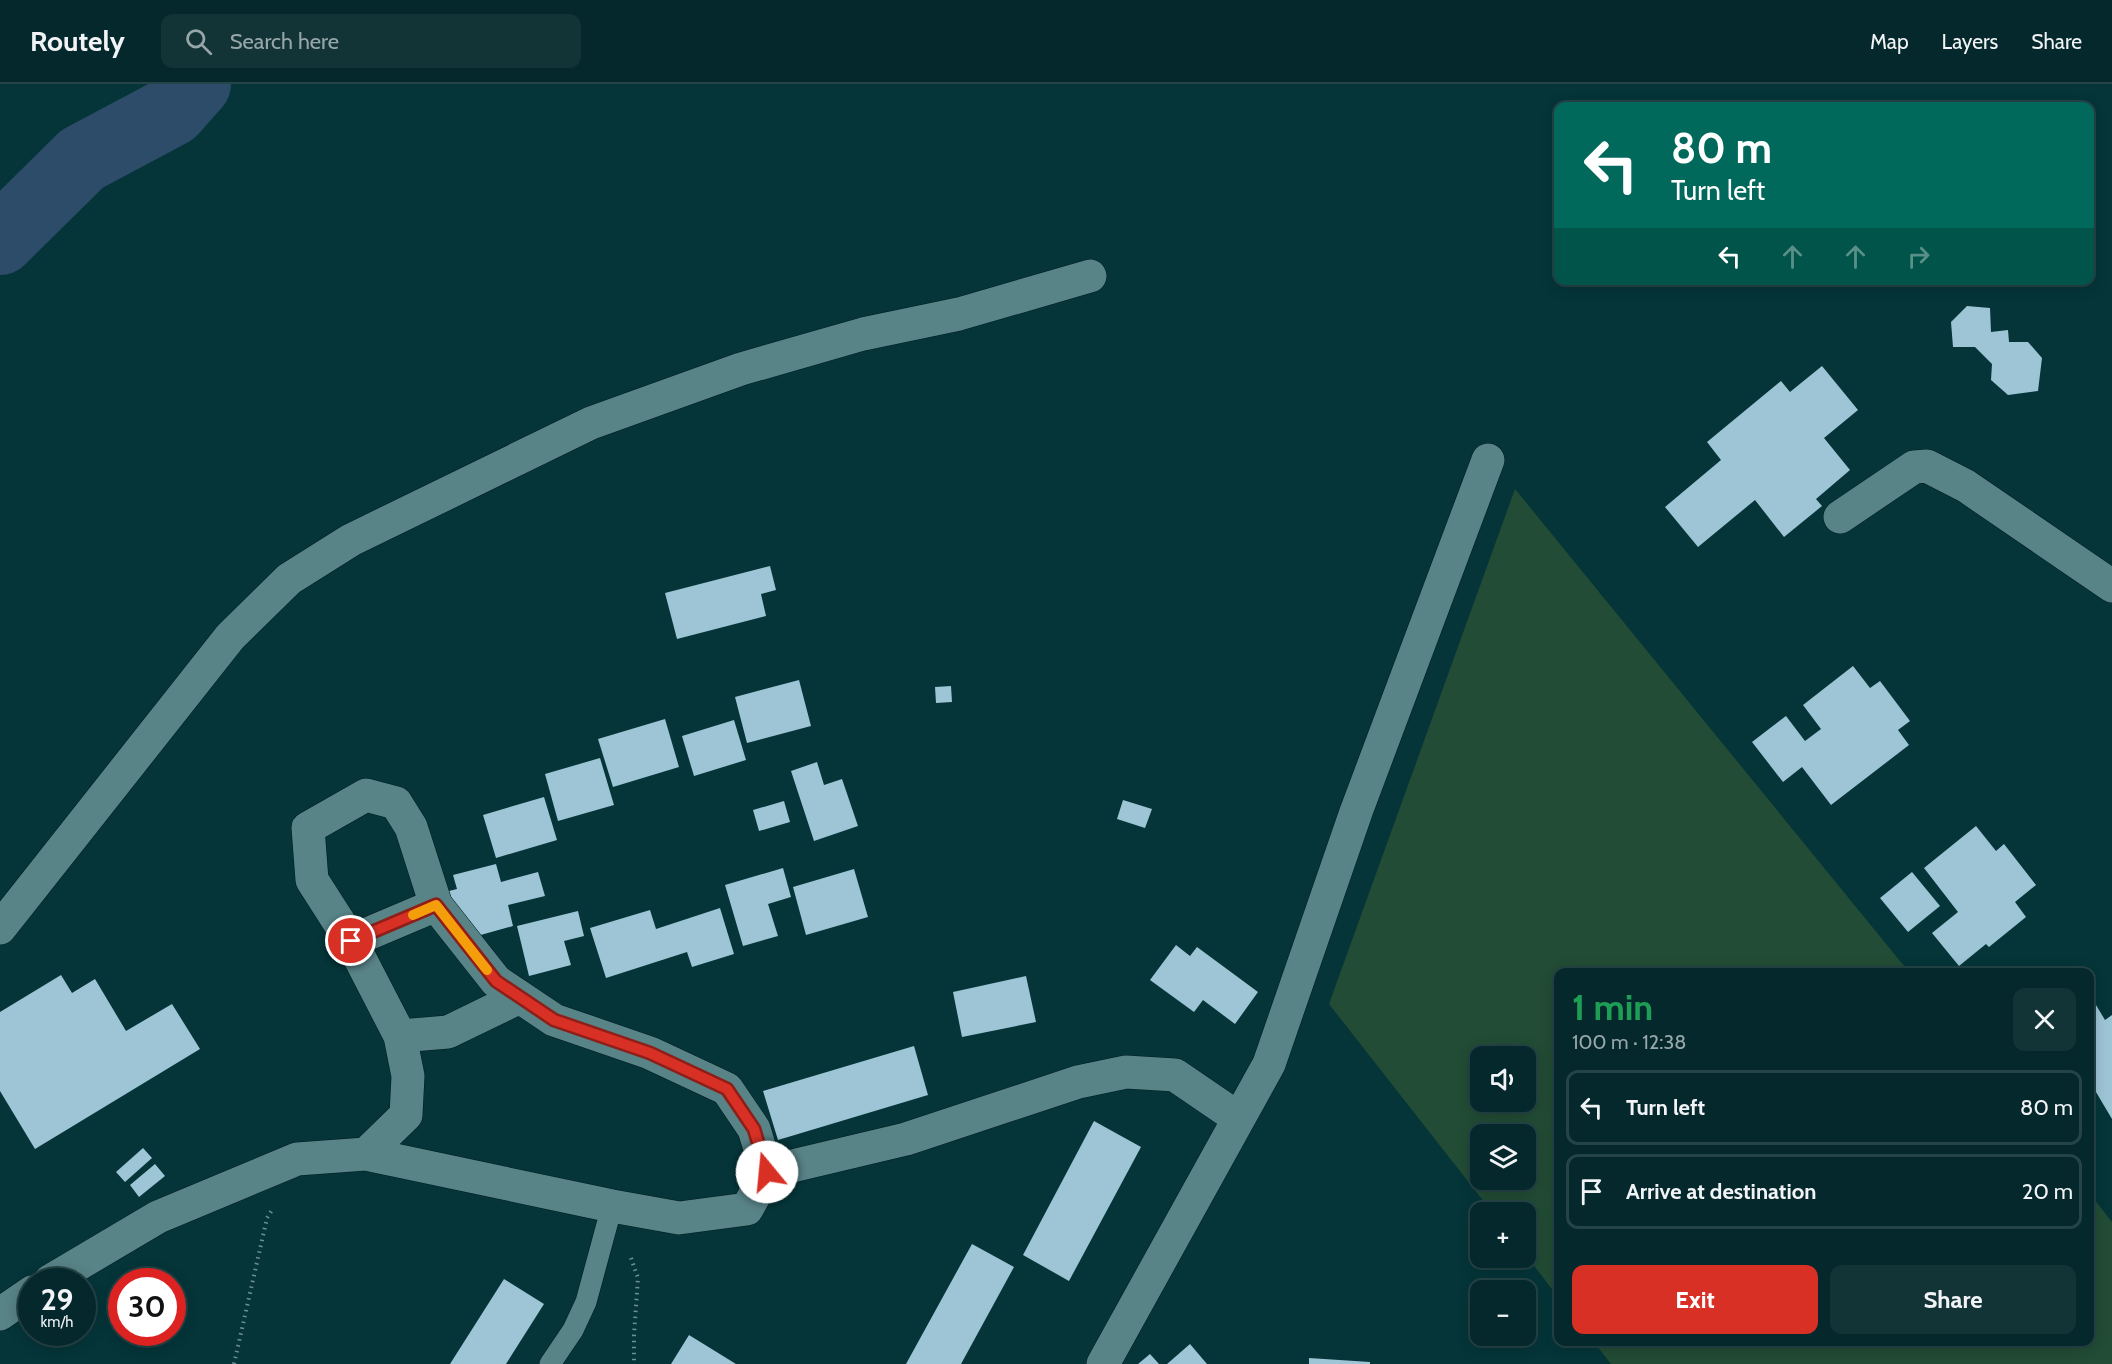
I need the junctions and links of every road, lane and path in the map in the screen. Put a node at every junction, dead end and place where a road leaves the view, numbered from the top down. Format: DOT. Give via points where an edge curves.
graph roads {
  1 [pos="1090,276"];
  2 [pos="1488,460"];
  3 [pos="1840,517"];
  4 [pos="2112,586"];
  5 [pos="436,905"];
  6 [pos="0,928"];
  7 [pos="351,941"];
  8 [pos="520,998"];
  9 [pos="400,1036"];
  10 [pos="1238,1118"];
  11 [pos="366,1154"];
  12 [pos="297,1159"];
  13 [pos="767,1172"];
  14 [pos="612,1206"];
  15 [pos="72,1268"];
  16 [pos="18,1302"];
  17 [pos="0,1314"];
  18 [pos="234,1364"];
  19 [pos="550,1364"];
  20 [pos="634,1364"];
  21 [pos="1103,1364"];
  1 -- 6 [label="street" via="730,372 591,423 351,540 289,579 230,637"];
  2 -- 10 [label="street" via="1356,812 1269,1064"];
  3 -- 4 [label="street" via="1914,467 1927,466 1966,486"];
  5 -- 7 [label="street"];
  5 -- 7 [label="street" via="411,828 396,803 366,795 308,828 312,880"];
  5 -- 8 [label="street" via="496,981"];
  7 -- 9 [label="street"];
  8 -- 9 [label="street" via="448,1032"];
  8 -- 13 [label="street" via="554,1020 650,1053 727,1089 754,1129"];
  9 -- 11 [label="street" via="408,1076 406,1115"];
  10 -- 13 [label="street" via="1175,1075 1126,1072 1078,1082 906,1139"];
  10 -- 21 [label="street"];
  11 -- 12 [label="street"];
  11 -- 14 [label="street"];
  12 -- 15 [label="street" via="158,1217"];
  12 -- 18 [label="path" via="267,1218"];
  13 -- 14 [label="street" via="747,1209 679,1218"];
  14 -- 19 [label="lane" via="586,1302"];
  14 -- 20 [label="path" via="638,1278"];
  16 -- 17 [label="street"];
}
